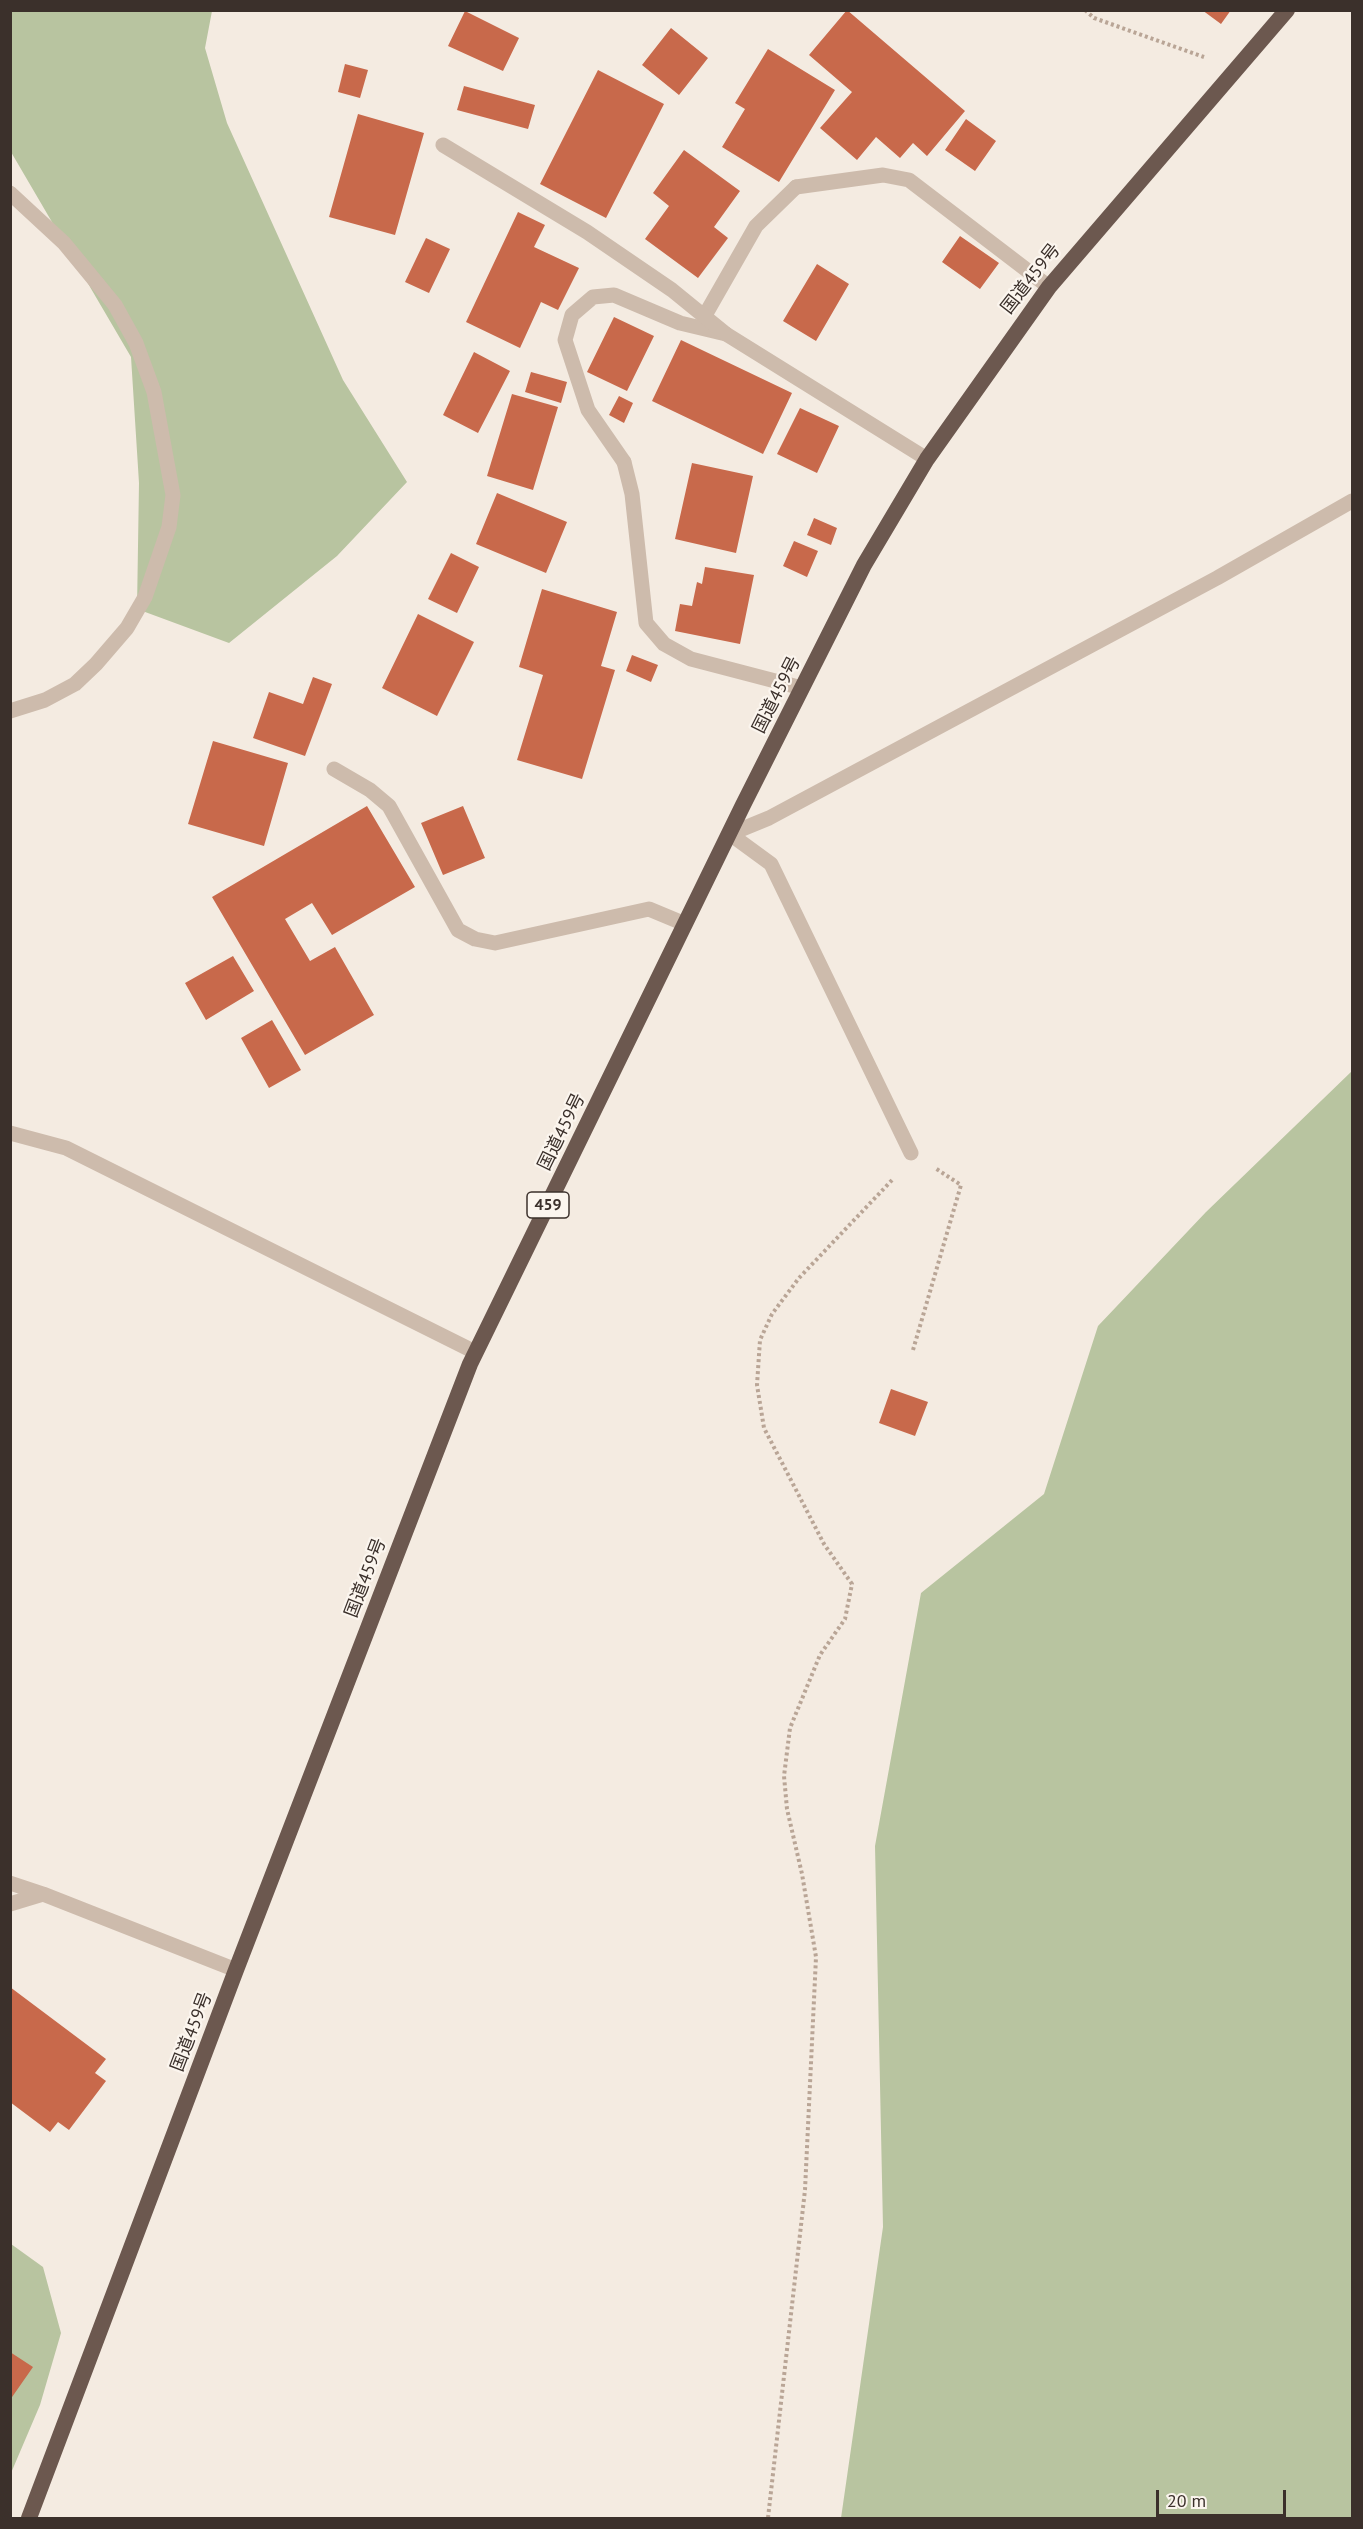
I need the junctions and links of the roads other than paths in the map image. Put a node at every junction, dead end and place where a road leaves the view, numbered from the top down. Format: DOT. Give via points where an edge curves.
graph roads {
  1 [pos="1287,10"];
  2 [pos="443,145"];
  3 [pos="10,194"];
  4 [pos="1048,286"];
  5 [pos="704,316"];
  6 [pos="726,334"];
  7 [pos="927,459"];
  8 [pos="1353,501"];
  9 [pos="802,688"];
  10 [pos="10,711"];
  11 [pos="334,769"];
  12 [pos="730,834"];
  13 [pos="685,924"];
  14 [pos="10,1133"];
  15 [pos="911,1153"];
  16 [pos="475,1352"];
  17 [pos="10,1883"];
  18 [pos="43,1894"];
  19 [pos="10,1904"];
  20 [pos="236,1970"];
  21 [pos="29,2518"];
  1 -- 4 [label="highway, 国道459号 / 459"];
  2 -- 5 [label="street" via="587,232"];
  3 -- 10 [label="street" via="64,243 115,305 136,343 154,392 173,495 169,527 145,597 127,628 75,684 45,700"];
  4 -- 5 [label="street" via="909,180 884,175 796,187 756,226"];
  4 -- 7 [label="highway, 国道459号 / 459"];
  5 -- 6 [label="street"];
  6 -- 7 [label="street"];
  6 -- 9 [label="street" via="680,323 614,295 593,297 572,315 566,340 588,410 624,462 632,494 646,622 663,644 691,659"];
  7 -- 9 [label="highway, 国道459号 / 459" via="864,565"];
  8 -- 12 [label="street" via="769,818"];
  9 -- 12 [label="highway, 国道459号 / 459"];
  11 -- 13 [label="street" via="389,806 458,930 475,939 495,943 649,909"];
  12 -- 13 [label="highway, 国道459号 / 459"];
  12 -- 15 [label="street" via="771,864"];
  13 -- 16 [label="highway, 国道459号 / 459"];
  14 -- 16 [label="street" via="66,1148"];
  16 -- 20 [label="highway, 国道459号 / 459"];
  17 -- 18 [label="street"];
  18 -- 19 [label="street"];
  18 -- 20 [label="street"];
  20 -- 21 [label="highway, 国道459号 / 459"];
}
